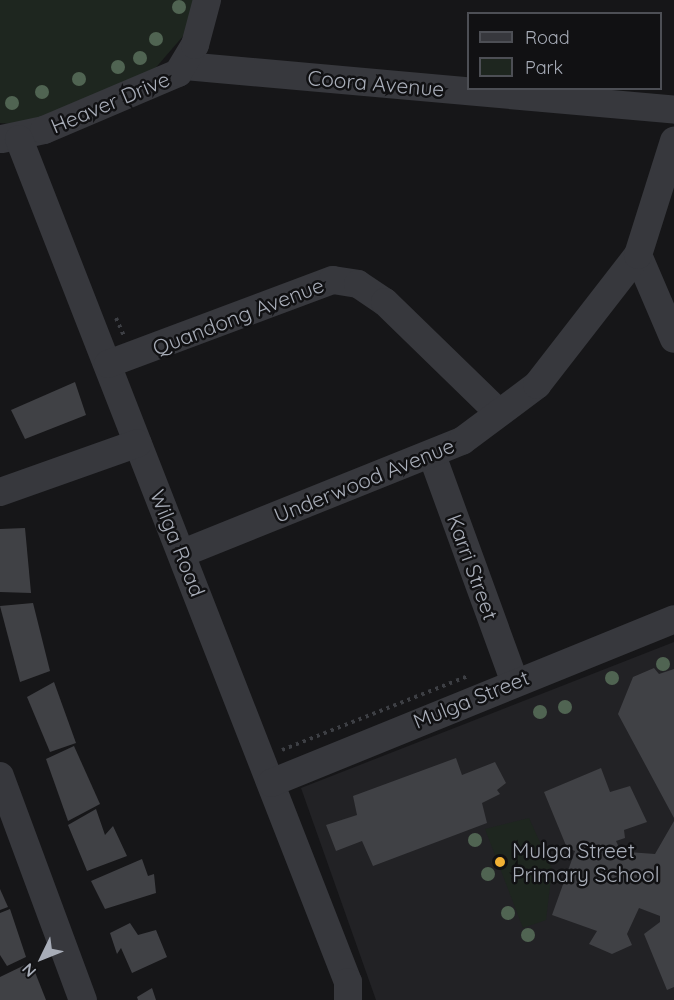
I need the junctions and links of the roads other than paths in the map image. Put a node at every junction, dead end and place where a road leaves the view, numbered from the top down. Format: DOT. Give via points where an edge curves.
graph roads {
  1 [pos="207,0"];
  2 [pos="185,66"];
  3 [pos="674,110"];
  4 [pos="10,139"];
  5 [pos="674,141"];
  6 [pos="638,255"];
  7 [pos="674,339"];
  8 [pos="108,364"];
  9 [pos="499,413"];
  10 [pos="138,443"];
  11 [pos="432,455"];
  12 [pos="0,492"];
  13 [pos="183,553"];
  14 [pos="674,619"];
  15 [pos="511,671"];
  16 [pos="0,776"];
  17 [pos="271,783"];
  18 [pos="331,950"];
  19 [pos="83,1000"];
  20 [pos="348,1000"];
  21 [pos="364,1000"];
  1 -- 2 [label="street, Heaver Drive"];
  2 -- 3 [label="street, Coora Avenue"];
  2 -- 4 [label="street, Heaver Drive" via="143,91"];
  4 -- 8 [label="street, Wilga Road"];
  5 -- 6 [label="street, Underwood Avenue"];
  6 -- 7 [label="street"];
  6 -- 9 [label="street, Underwood Avenue" via="566,355"];
  8 -- 9 [label="street, Quandong Avenue" via="333,280 358,284 385,302"];
  8 -- 10 [label="street, Wilga Road"];
  9 -- 11 [label="street, Underwood Avenue"];
  10 -- 12 [label="street"];
  10 -- 13 [label="street, Wilga Road"];
  11 -- 13 [label="street, Underwood Avenue"];
  11 -- 15 [label="street, Karri Street"];
  13 -- 17 [label="street, Wilga Road"];
  14 -- 15 [label="street, Mulga Street"];
  15 -- 17 [label="street, Mulga Street"];
  16 -- 19 [label="street"];
  17 -- 18 [label="street, Wilga Road"];
  18 -- 20 [label="street" via="348,982"];
  18 -- 21 [label="street"];
}
